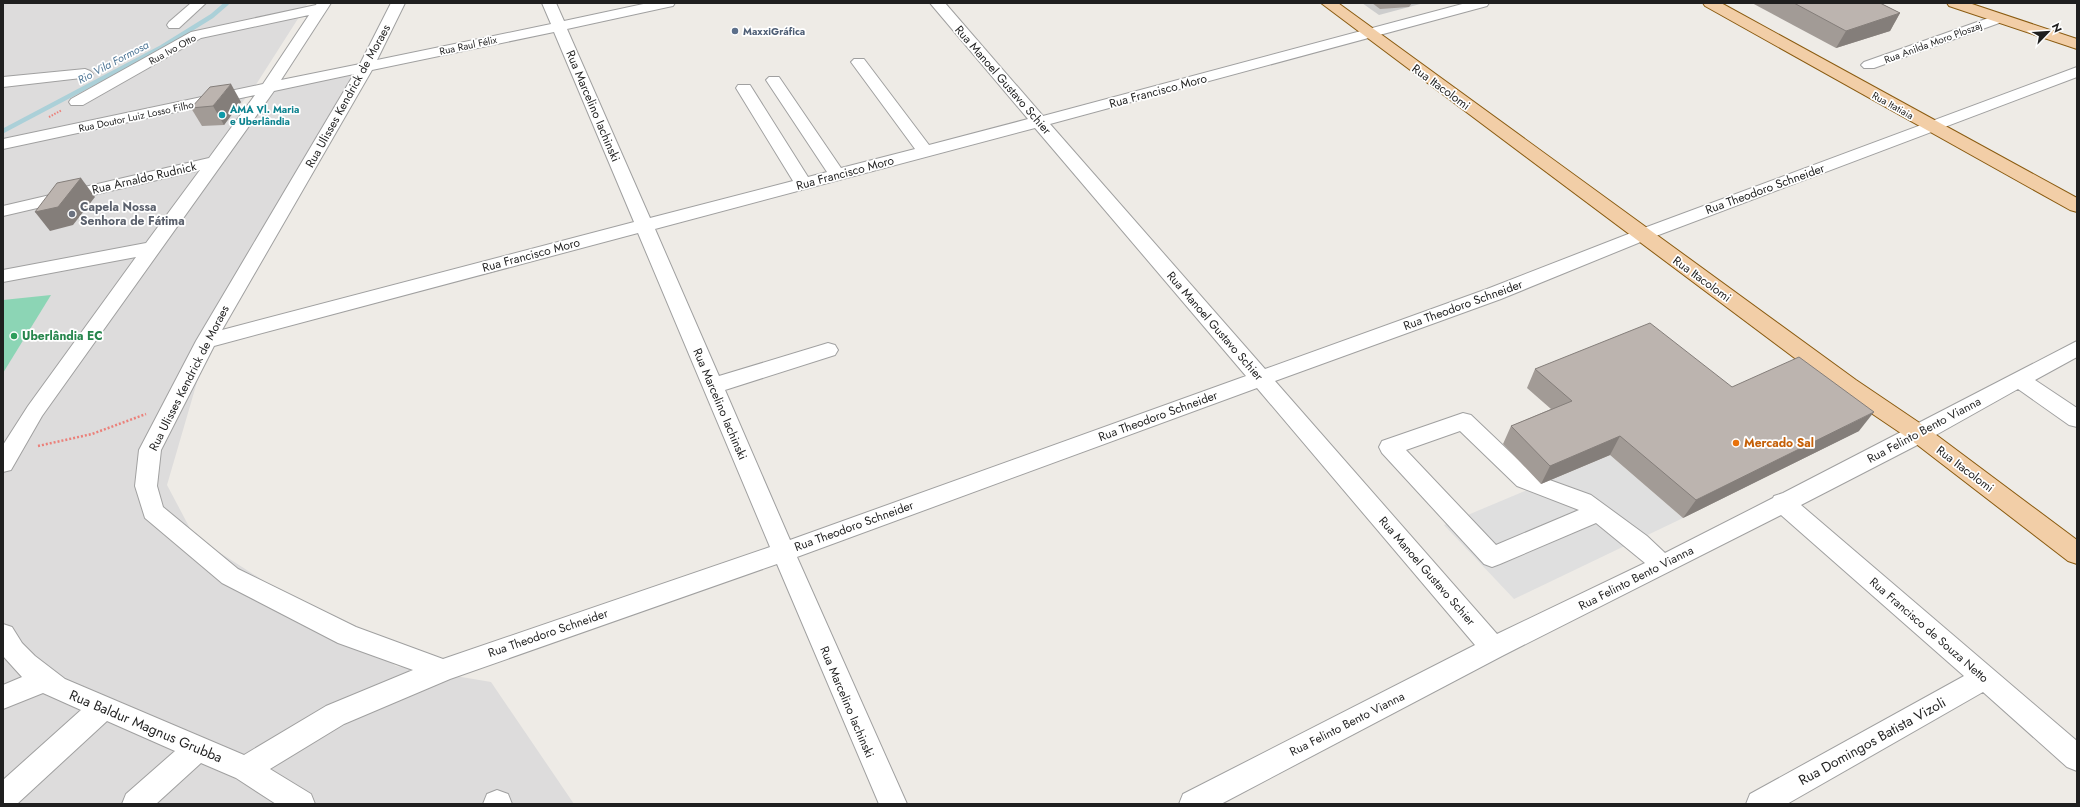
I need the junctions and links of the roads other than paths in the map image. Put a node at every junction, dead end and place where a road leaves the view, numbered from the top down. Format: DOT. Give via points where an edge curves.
graph roads {
  1 [pos="199,3"];
  2 [pos="398,3"];
  3 [pos="549,3"];
  4 [pos="668,3"];
  5 [pos="937,3"];
  6 [pos="1328,3"];
  7 [pos="1482,3"];
  8 [pos="1710,3"];
  9 [pos="1954,3"];
  10 [pos="323,5"];
  11 [pos="1997,18"];
  12 [pos="174,25"];
  13 [pos="559,26"];
  14 [pos="1370,34"];
  15 [pos="2077,44"];
  16 [pos="859,62"];
  17 [pos="1869,65"];
  18 [pos="366,67"];
  19 [pos="2077,72"];
  20 [pos="85,74"];
  21 [pos="774,80"];
  22 [pos="3,82"];
  23 [pos="268,88"];
  24 [pos="744,88"];
  25 [pos="77,102"];
  26 [pos="1039,122"];
  27 [pos="1933,127"];
  28 [pos="3,144"];
  29 [pos="926,152"];
  30 [pos="216,161"];
  31 [pos="837,175"];
  32 [pos="804,184"];
  33 [pos="2077,206"];
  34 [pos="3,211"];
  35 [pos="644,226"];
  36 [pos="1642,235"];
  37 [pos="153,248"];
  38 [pos="3,276"];
  39 [pos="206,341"];
  40 [pos="2077,348"];
  41 [pos="828,350"];
  42 [pos="1260,378"];
  43 [pos="2018,379"];
  44 [pos="712,386"];
  45 [pos="2077,419"];
  46 [pos="1919,434"];
  47 [pos="5,456"];
  48 [pos="1782,502"];
  49 [pos="1598,512"];
  50 [pos="783,552"];
  51 [pos="2077,554"];
  52 [pos="1663,565"];
  53 [pos="3,635"];
  54 [pos="1493,648"];
  55 [pos="443,670"];
  56 [pos="1985,678"];
  57 [pos="45,680"];
  58 [pos="3,696"];
  59 [pos="103,708"];
  60 [pos="198,748"];
  61 [pos="2077,758"];
  62 [pos="246,769"];
  63 [pos="3,798"];
  64 [pos="136,804"];
  65 [pos="301,804"];
  66 [pos="892,804"];
  67 [pos="1193,804"];
  68 [pos="1760,804"];
  1 -- 12 [label="street"];
  2 -- 18 [label="street, Rua Ulisses Kendrick de Moraes"];
  3 -- 13 [label="street, Rua Marcelino Iachinski"];
  4 -- 13 [label="street, Rua Raul Félix"];
  5 -- 26 [label="street, Rua Manoel Gustavo Schier"];
  6 -- 14 [label="main road, Rua Itacolomi"];
  7 -- 14 [label="street, Rua Francisco Moro"];
  8 -- 27 [label="main road, Rua Itatiaia"];
  9 -- 11 [label="main road"];
  10 -- 23 [label="street"];
  10 -- 25 [label="street, Rua Ivo Otto" via="196,35"];
  11 -- 15 [label="main road"];
  11 -- 17 [label="street, Rua Anilda Moro Ploszaj"];
  13 -- 18 [label="street, Rua Raul Félix"];
  13 -- 35 [label="street, Rua Marcelino Iachinski"];
  14 -- 26 [label="street, Rua Francisco Moro"];
  14 -- 36 [label="main road, Rua Itacolomi"];
  16 -- 29 [label="street"];
  18 -- 23 [label="street, Rua Raul Félix"];
  18 -- 39 [label="street, Rua Ulisses Kendrick de Moraes"];
  19 -- 27 [label="street, Rua Theodoro Schneider"];
  20 -- 22 [label="street"];
  21 -- 31 [label="street"];
  23 -- 28 [label="street, Rua Doutor Luiz Losso Filho"];
  23 -- 30 [label="street"];
  24 -- 32 [label="street"];
  26 -- 29 [label="street, Rua Francisco Moro"];
  26 -- 42 [label="street, Rua Manoel Gustavo Schier"];
  27 -- 33 [label="main road, Rua Itatiaia"];
  27 -- 36 [label="street, Rua Theodoro Schneider"];
  29 -- 31 [label="street, Rua Francisco Moro"];
  30 -- 34 [label="street, Rua Arnaldo Rudnick"];
  30 -- 37 [label="street"];
  31 -- 32 [label="street, Rua Francisco Moro"];
  32 -- 35 [label="street, Rua Francisco Moro"];
  35 -- 39 [label="street, Rua Francisco Moro"];
  35 -- 44 [label="street, Rua Marcelino Iachinski"];
  36 -- 42 [label="street, Rua Theodoro Schneider" via="1494,294"];
  36 -- 46 [label="main road, Rua Itacolomi" via="1848,386"];
  37 -- 38 [label="street"];
  37 -- 47 [label="street"];
  39 -- 55 [label="street, Rua Ulisses Kendrick de Moraes" via="150,450 146,486 153,512 230,576 347,635"];
  40 -- 43 [label="street, Rua Felinto Bento Vianna"];
  41 -- 44 [label="street"];
  42 -- 50 [label="street, Rua Theodoro Schneider"];
  42 -- 54 [label="street, Rua Manoel Gustavo Schier"];
  43 -- 45 [label="street"];
  43 -- 46 [label="street, Rua Felinto Bento Vianna"];
  44 -- 50 [label="street, Rua Marcelino Iachinski"];
  46 -- 48 [label="street, Rua Felinto Bento Vianna"];
  46 -- 51 [label="main road, Rua Itacolomi"];
  48 -- 52 [label="street, Rua Felinto Bento Vianna"];
  48 -- 56 [label="street, Rua Francisco de Souza Netto"];
  49 -- 49 [label="street" via="1583,501 1525,480 1463,421 1390,447 1492,558"];
  49 -- 52 [label="street"];
  50 -- 55 [label="street, Rua Theodoro Schneider"];
  50 -- 66 [label="street, Rua Marcelino Iachinski"];
  52 -- 54 [label="street, Rua Felinto Bento Vianna"];
  53 -- 57 [label="street, Rua Baldur Magnus Grubba" via="21,658"];
  54 -- 67 [label="street, Rua Felinto Bento Vianna"];
  55 -- 62 [label="street, Rua Theodoro Schneider" via="335,715"];
  56 -- 61 [label="street, Rua Francisco de Souza Netto"];
  56 -- 68 [label="street, Rua Domingos Batista Vizoli"];
  57 -- 58 [label="street"];
  57 -- 59 [label="street, Rua Baldur Magnus Grubba" via="69,694"];
  59 -- 60 [label="street, Rua Baldur Magnus Grubba"];
  59 -- 63 [label="street"];
  60 -- 62 [label="street, Rua Baldur Magnus Grubba"];
  60 -- 64 [label="street"];
  62 -- 65 [label="street, Rua Baldur Magnus Grubba"];
}
